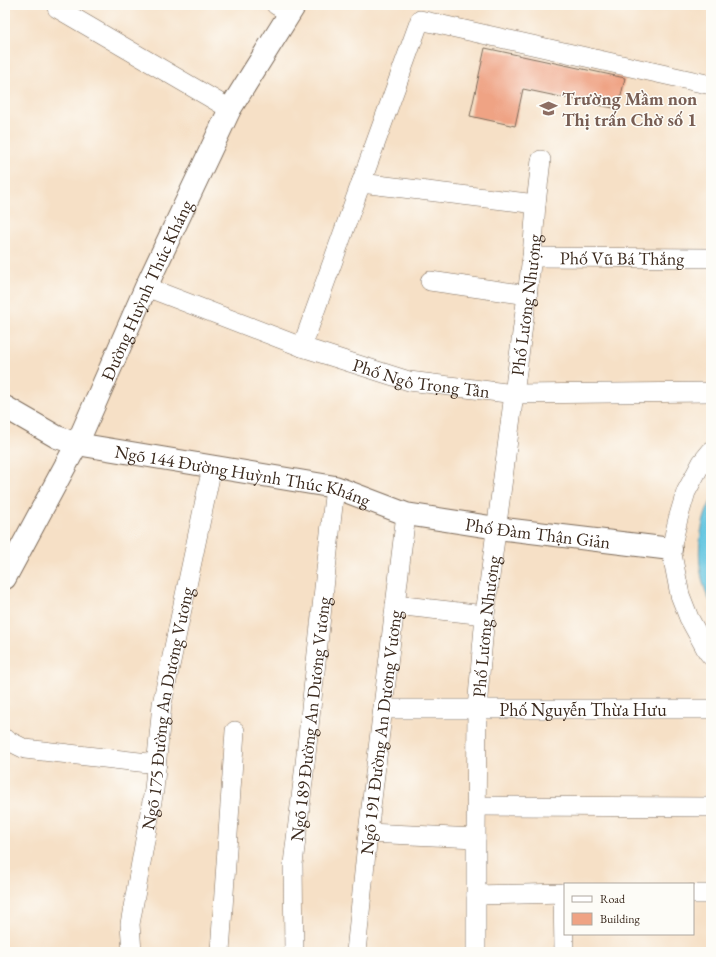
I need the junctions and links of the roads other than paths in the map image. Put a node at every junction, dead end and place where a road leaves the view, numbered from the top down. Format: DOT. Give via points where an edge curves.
graph roads {
  1 [pos="57,8"];
  2 [pos="287,8"];
  3 [pos="711,85"];
  4 [pos="230,109"];
  5 [pos="541,160"];
  6 [pos="361,184"];
  7 [pos="536,204"];
  8 [pos="532,257"];
  9 [pos="711,258"];
  10 [pos="430,281"];
  11 [pos="146,287"];
  12 [pos="528,295"];
  13 [pos="302,347"];
  14 [pos="711,392"];
  15 [pos="515,394"];
  16 [pos="5,407"];
  17 [pos="77,444"];
  18 [pos="711,451"];
  19 [pos="212,466"];
  20 [pos="335,487"];
  21 [pos="406,514"];
  22 [pos="497,528"];
  23 [pos="672,549"];
  24 [pos="5,578"];
  25 [pos="395,605"];
  26 [pos="485,615"];
  27 [pos="711,656"];
  28 [pos="383,709"];
  29 [pos="478,709"];
  30 [pos="711,709"];
  31 [pos="235,731"];
  32 [pos="5,739"];
  33 [pos="157,764"];
  34 [pos="476,806"];
  35 [pos="711,807"];
  36 [pos="368,832"];
  37 [pos="476,838"];
  38 [pos="564,893"];
  39 [pos="694,894"];
  40 [pos="711,894"];
  41 [pos="476,895"];
  42 [pos="132,952"];
  43 [pos="220,952"];
  44 [pos="294,952"];
  45 [pos="356,952"];
  46 [pos="476,952"];
  47 [pos="564,952"];
  1 -- 4 [label="street"];
  2 -- 4 [label="street, Đường Huỳnh Thúc Kháng"];
  3 -- 6 [label="street" via="420,20"];
  4 -- 11 [label="street, Đường Huỳnh Thúc Kháng"];
  5 -- 7 [label="street, Phố Lương Nhượng"];
  6 -- 7 [label="street"];
  6 -- 13 [label="street"];
  7 -- 8 [label="street, Phố Lương Nhượng"];
  8 -- 9 [label="street, Phố Vũ Bá Thắng"];
  8 -- 12 [label="street, Phố Lương Nhượng"];
  10 -- 12 [label="street"];
  11 -- 13 [label="street, Phố Ngô Trọng Tân"];
  11 -- 17 [label="street, Đường Huỳnh Thúc Kháng"];
  12 -- 15 [label="street, Phố Lương Nhượng"];
  13 -- 15 [label="street, Phố Ngô Trọng Tân" via="409,381"];
  14 -- 15 [label="street, Phố Ngô Trọng Tân"];
  15 -- 22 [label="street, Phố Lương Nhượng"];
  16 -- 17 [label="street, Ngõ 144 Đường Huỳnh Thúc Kháng" via="57,437"];
  17 -- 19 [label="street, Ngõ 144 Đường Huỳnh Thúc Kháng"];
  17 -- 24 [label="street, Đường Huỳnh Thúc Kháng"];
  18 -- 23 [label="street" via="686,492"];
  19 -- 20 [label="street, Ngõ 144 Đường Huỳnh Thúc Kháng"];
  19 -- 33 [label="street, Ngõ 175 Đường An Dương Vương" via="162,704"];
  20 -- 21 [label="street, Ngõ 144 Đường Huỳnh Thúc Kháng"];
  20 -- 44 [label="street, Ngõ 189 Đường An Dương Vương" via="293,864"];
  21 -- 22 [label="street, Phố Đàm Thận Giản"];
  21 -- 25 [label="street, Ngõ 191 Đường An Dương Vương"];
  22 -- 23 [label="street, Phố Đàm Thận Giản"];
  22 -- 26 [label="street, Phố Lương Nhượng"];
  23 -- 27 [label="street" via="680,595 689,618"];
  25 -- 26 [label="street"];
  25 -- 28 [label="street, Ngõ 191 Đường An Dương Vương"];
  26 -- 29 [label="street, Phố Lương Nhượng"];
  28 -- 29 [label="street, Phố Nguyễn Thừa Hưu"];
  28 -- 36 [label="street, Ngõ 191 Đường An Dương Vương"];
  29 -- 30 [label="street, Phố Nguyễn Thừa Hưu"];
  29 -- 34 [label="street, Phố Lương Nhượng"];
  31 -- 43 [label="street"];
  32 -- 33 [label="street" via="25,750"];
  33 -- 42 [label="street, Ngõ 175 Đường An Dương Vương" via="130,924"];
  34 -- 35 [label="street"];
  34 -- 37 [label="street, Phố Lương Nhượng"];
  36 -- 37 [label="street"];
  36 -- 45 [label="street, Ngõ 191 Đường An Dương Vương"];
  37 -- 41 [label="street, Phố Lương Nhượng"];
  38 -- 41 [label="street"];
  38 -- 47 [label="street"];
  39 -- 40 [label="street"];
  41 -- 46 [label="street, Phố Lương Nhượng"];
}
